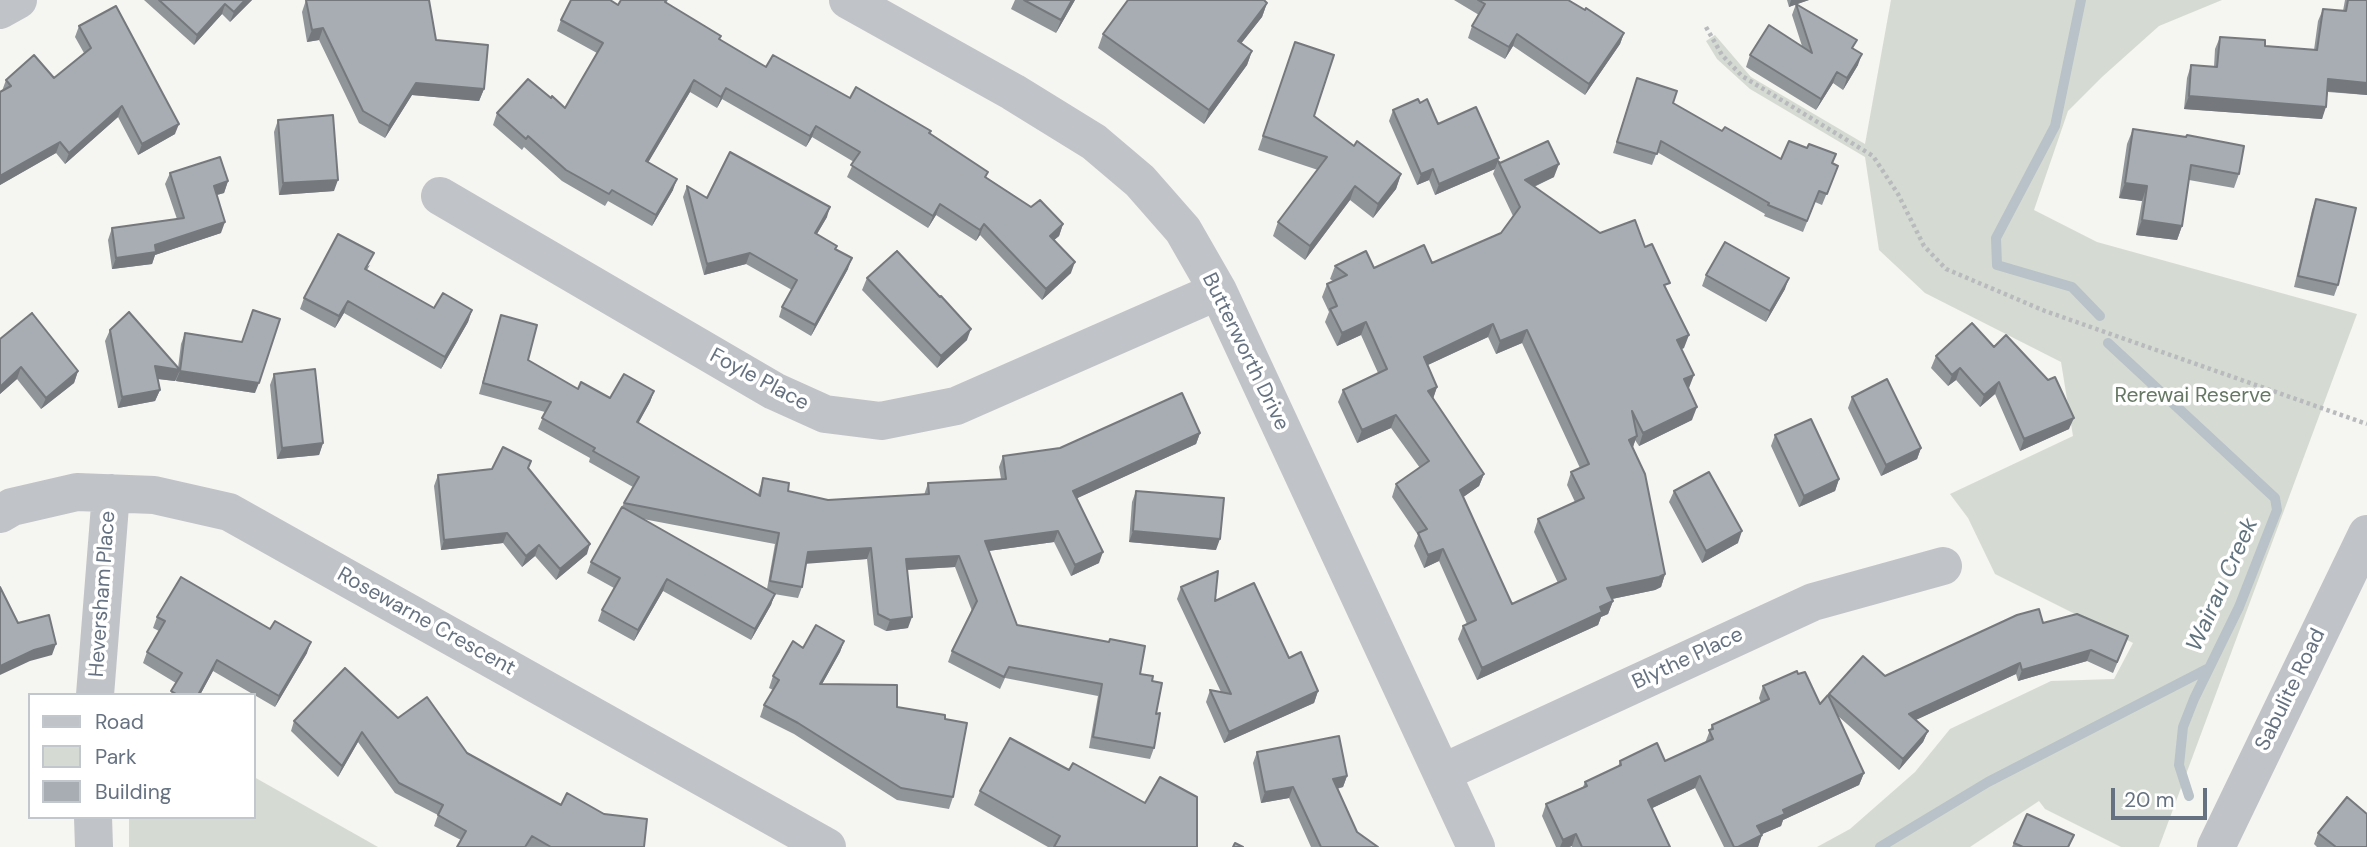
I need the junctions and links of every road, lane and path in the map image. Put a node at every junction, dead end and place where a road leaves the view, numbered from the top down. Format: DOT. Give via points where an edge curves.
graph roads {
  1 [pos="18,0"];
  2 [pos="848,0"];
  3 [pos="0,10"];
  4 [pos="1706,27"];
  5 [pos="440,196"];
  6 [pos="1218,292"];
  7 [pos="2367,424"];
  8 [pos="111,493"];
  9 [pos="0,514"];
  10 [pos="2367,534"];
  11 [pos="1943,566"];
  12 [pos="95,693"];
  13 [pos="1442,773"];
  14 [pos="93,819"];
  15 [pos="94,847"];
  16 [pos="827,847"];
  17 [pos="1476,847"];
  18 [pos="2216,847"];
  1 -- 3 [label="street"];
  2 -- 6 [label="street, Butterworth Drive" via="1094,142 1140,181 1184,230"];
  4 -- 7 [label="path" via="1722,55 1742,76 1873,156 1924,246 1946,269 2045,311"];
  5 -- 6 [label="street, Foyle Place" via="774,391 825,414 881,421 956,406"];
  6 -- 13 [label="street, Butterworth Drive"];
  8 -- 9 [label="street, Rosewarne Crescent" via="77,492"];
  8 -- 12 [label="street, Heversham Place"];
  8 -- 16 [label="street, Rosewarne Crescent" via="154,495 229,512"];
  10 -- 18 [label="street, Sabulite Road"];
  11 -- 13 [label="street, Blythe Place" via="1813,602"];
  13 -- 17 [label="street, Butterworth Drive"];
  14 -- 15 [label="street"];
}
